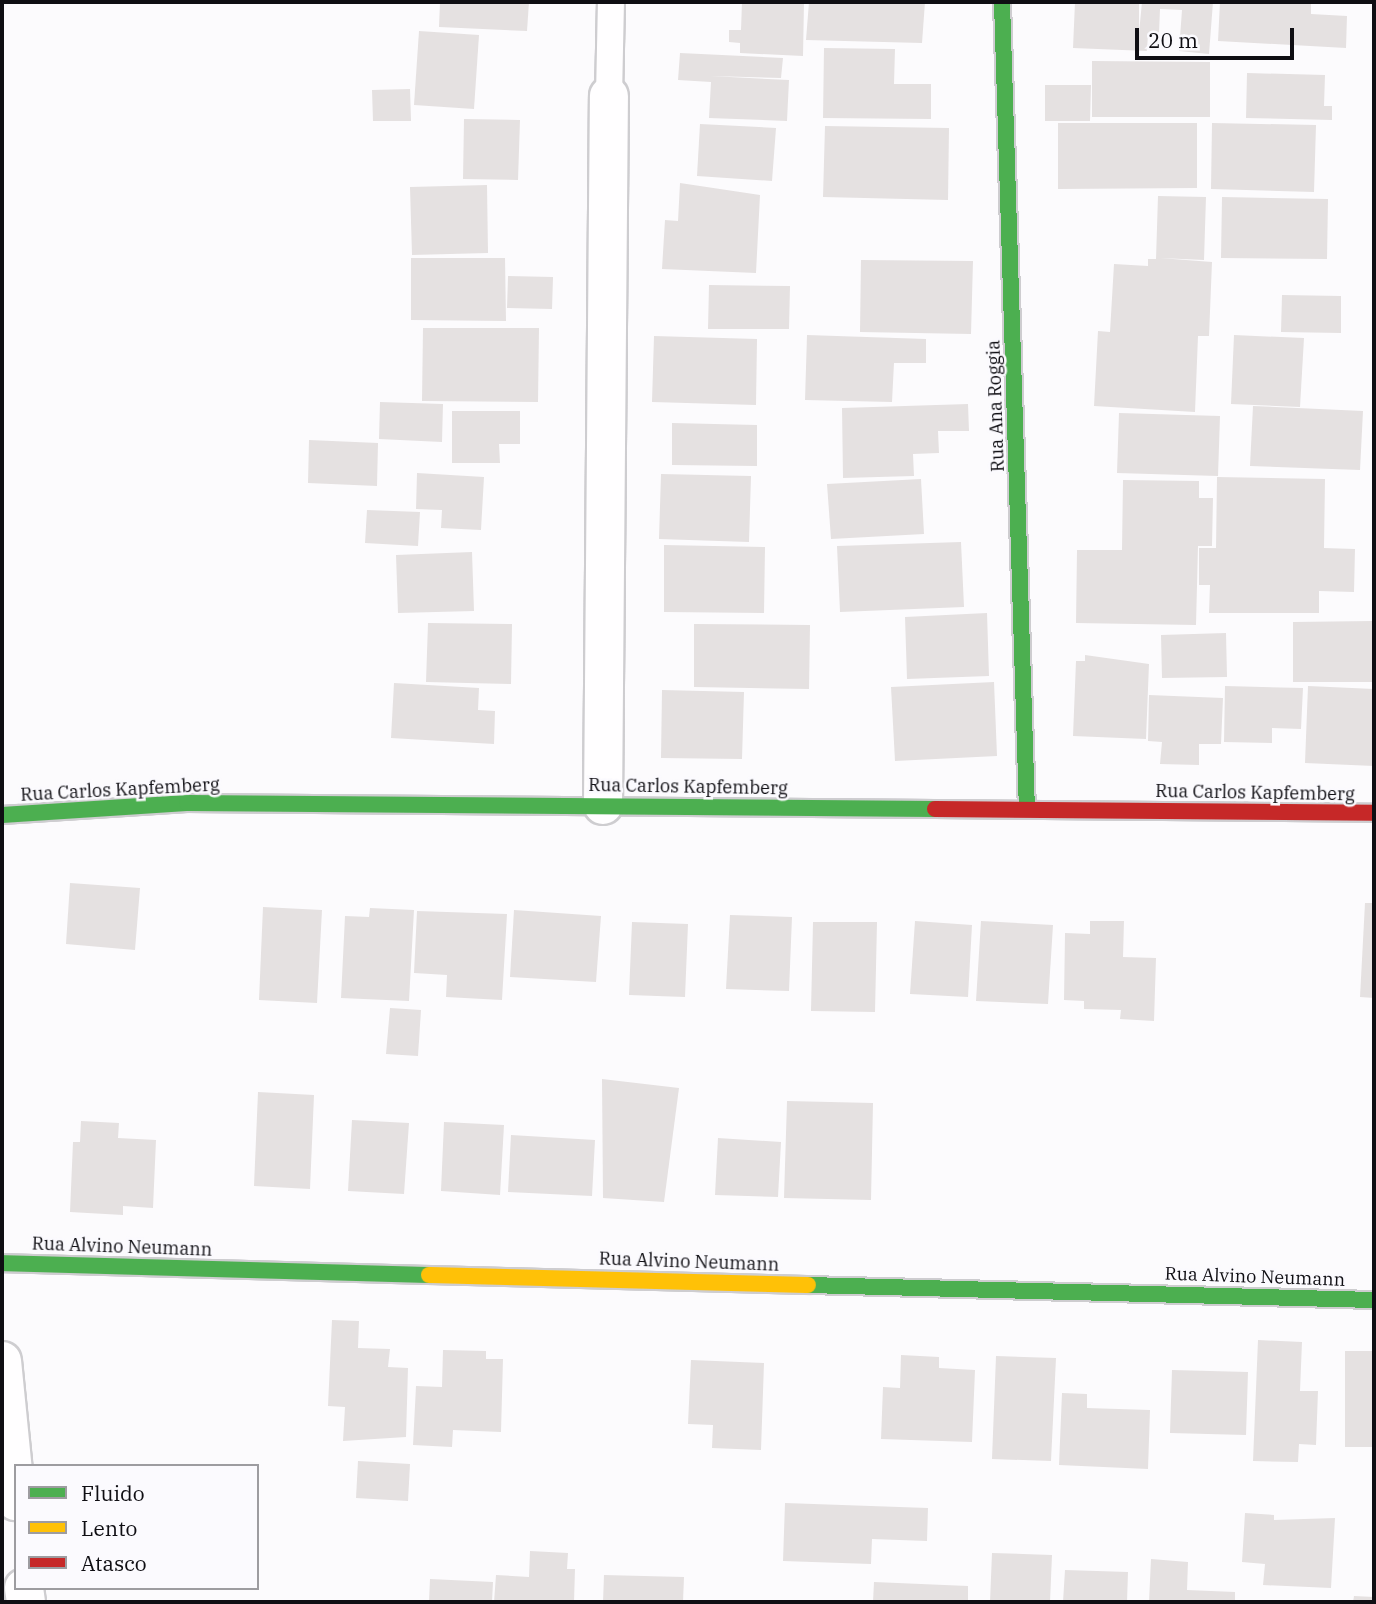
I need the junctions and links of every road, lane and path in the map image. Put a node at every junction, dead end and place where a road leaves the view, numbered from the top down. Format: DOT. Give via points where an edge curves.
graph roads {
  1 [pos="611,2"];
  2 [pos="1002,2"];
  3 [pos="609,96"];
  4 [pos="603,805"];
  5 [pos="1027,809"];
  6 [pos="1374,813"];
  7 [pos="2,816"];
  8 [pos="2,1263"];
  9 [pos="1374,1300"];
  10 [pos="2,1361"];
  11 [pos="14,1481"];
  1 -- 3 [label="lane"];
  2 -- 5 [label="street, Rua Ana Roggia"];
  3 -- 4 [label="street"];
  4 -- 5 [label="street, Rua Carlos Kapfemberg"];
  4 -- 7 [label="street, Rua Carlos Kapfemberg" via="187,803"];
  5 -- 6 [label="street, Rua Carlos Kapfemberg"];
  8 -- 9 [label="street, Rua Alvino Neumann"];
  10 -- 11 [label="street"];
}
